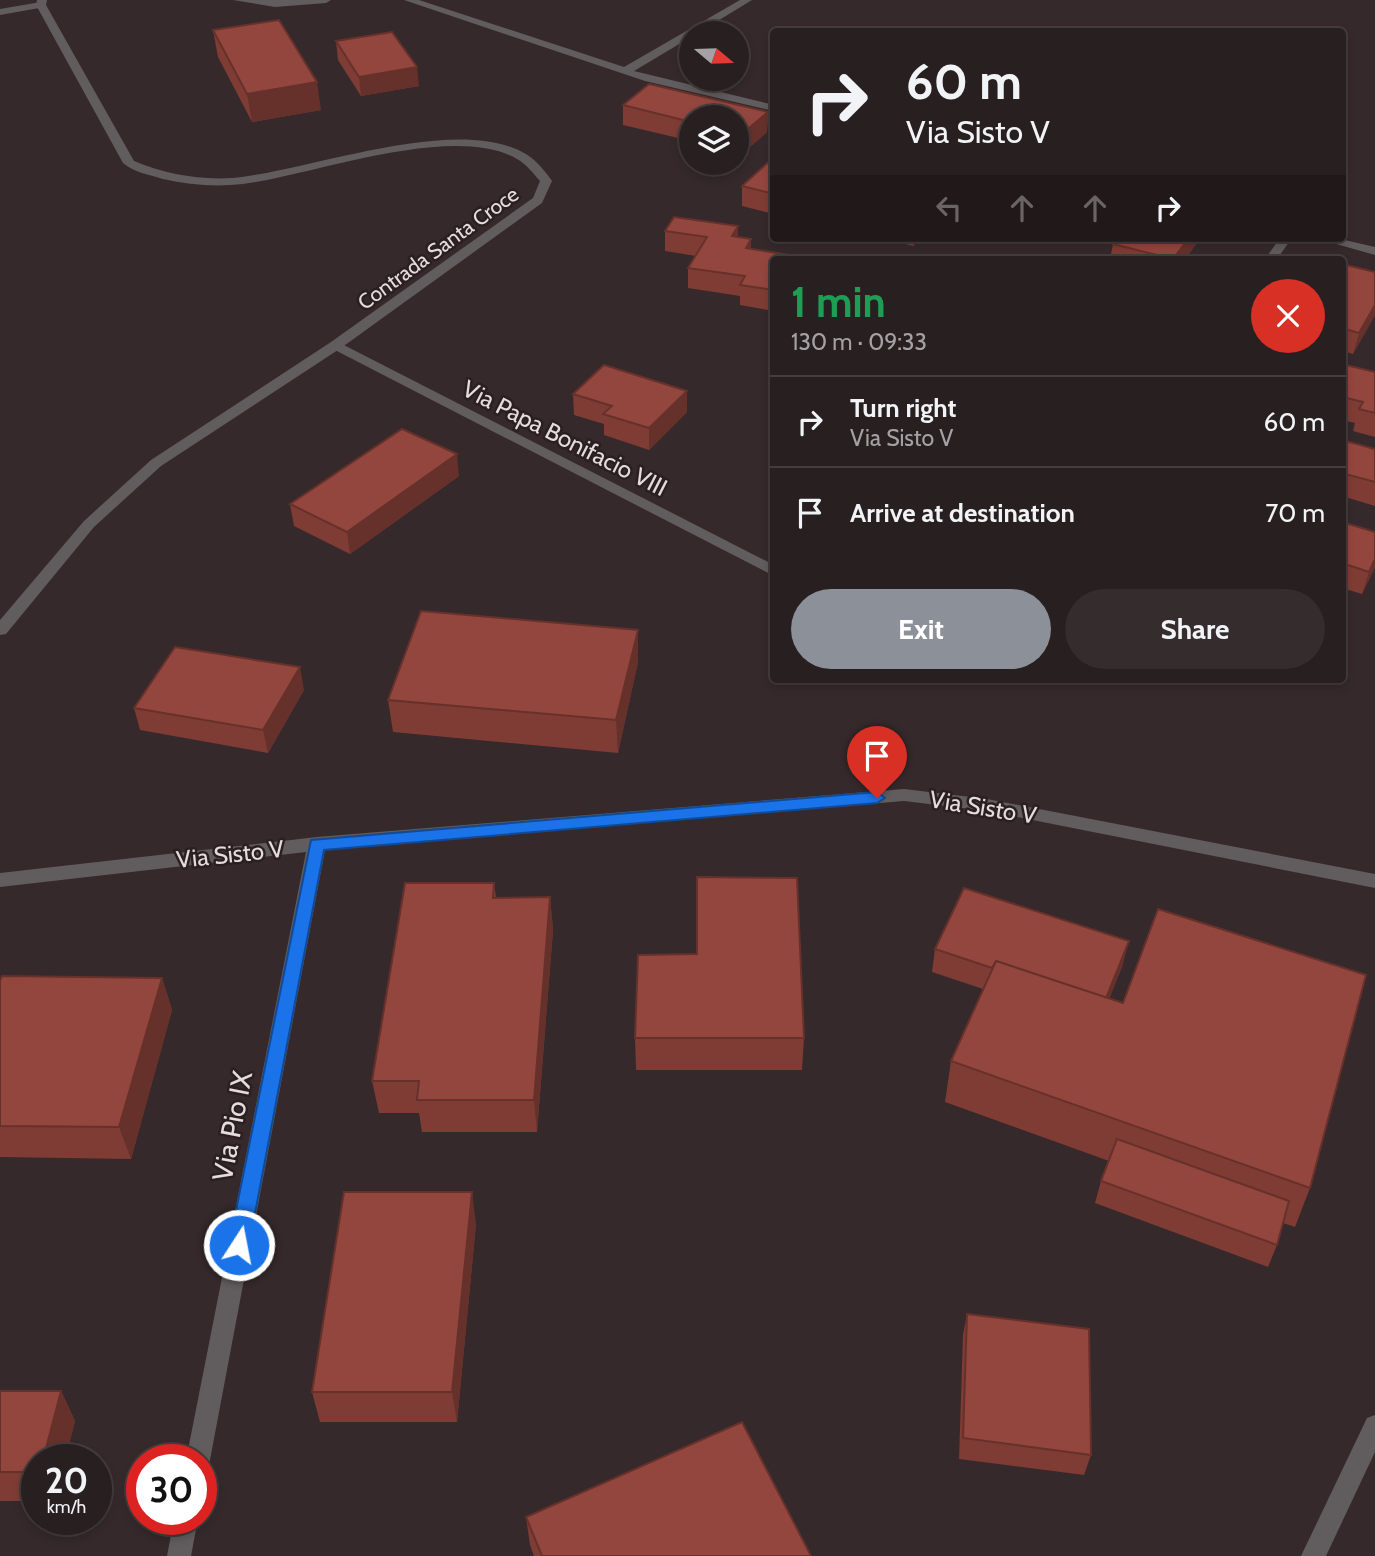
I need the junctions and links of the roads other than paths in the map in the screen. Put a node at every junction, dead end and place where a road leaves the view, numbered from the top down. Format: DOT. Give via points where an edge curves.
graph roads {
  1 [pos="238,0"];
  2 [pos="326,0"];
  3 [pos="409,0"];
  4 [pos="747,0"];
  5 [pos="41,2"];
  6 [pos="0,12"];
  7 [pos="626,71"];
  8 [pos="770,107"];
  9 [pos="1338,242"];
  10 [pos="1375,251"];
  11 [pos="336,345"];
  12 [pos="770,569"];
  13 [pos="0,630"];
  14 [pos="317,844"];
  15 [pos="0,880"];
  16 [pos="1375,881"];
  17 [pos="1375,1426"];
  18 [pos="201,1444"];
  19 [pos="183,1535"];
  20 [pos="179,1556"];
  21 [pos="1313,1556"];
  1 -- 2 [label="street" via="275,4"];
  3 -- 7 [label="street"];
  4 -- 7 [label="street"];
  5 -- 6 [label="street"];
  5 -- 11 [label="street, Contrada Santa Croce" via="129,163 150,172 198,181 245,180 448,144 489,146 517,153 531,164 545,181 538,200"];
  7 -- 8 [label="street"];
  9 -- 10 [label="street"];
  11 -- 12 [label="street, Via Papa Bonifacio VIII"];
  11 -- 13 [label="street, Contrada Santa Croce" via="156,463 89,524"];
  14 -- 15 [label="street, Via Sisto V"];
  14 -- 16 [label="street, Via Sisto V" via="904,796 987,805"];
  14 -- 18 [label="street, Via Pio IX"];
  17 -- 21 [label="street"];
  19 -- 20 [label="street"];
}
